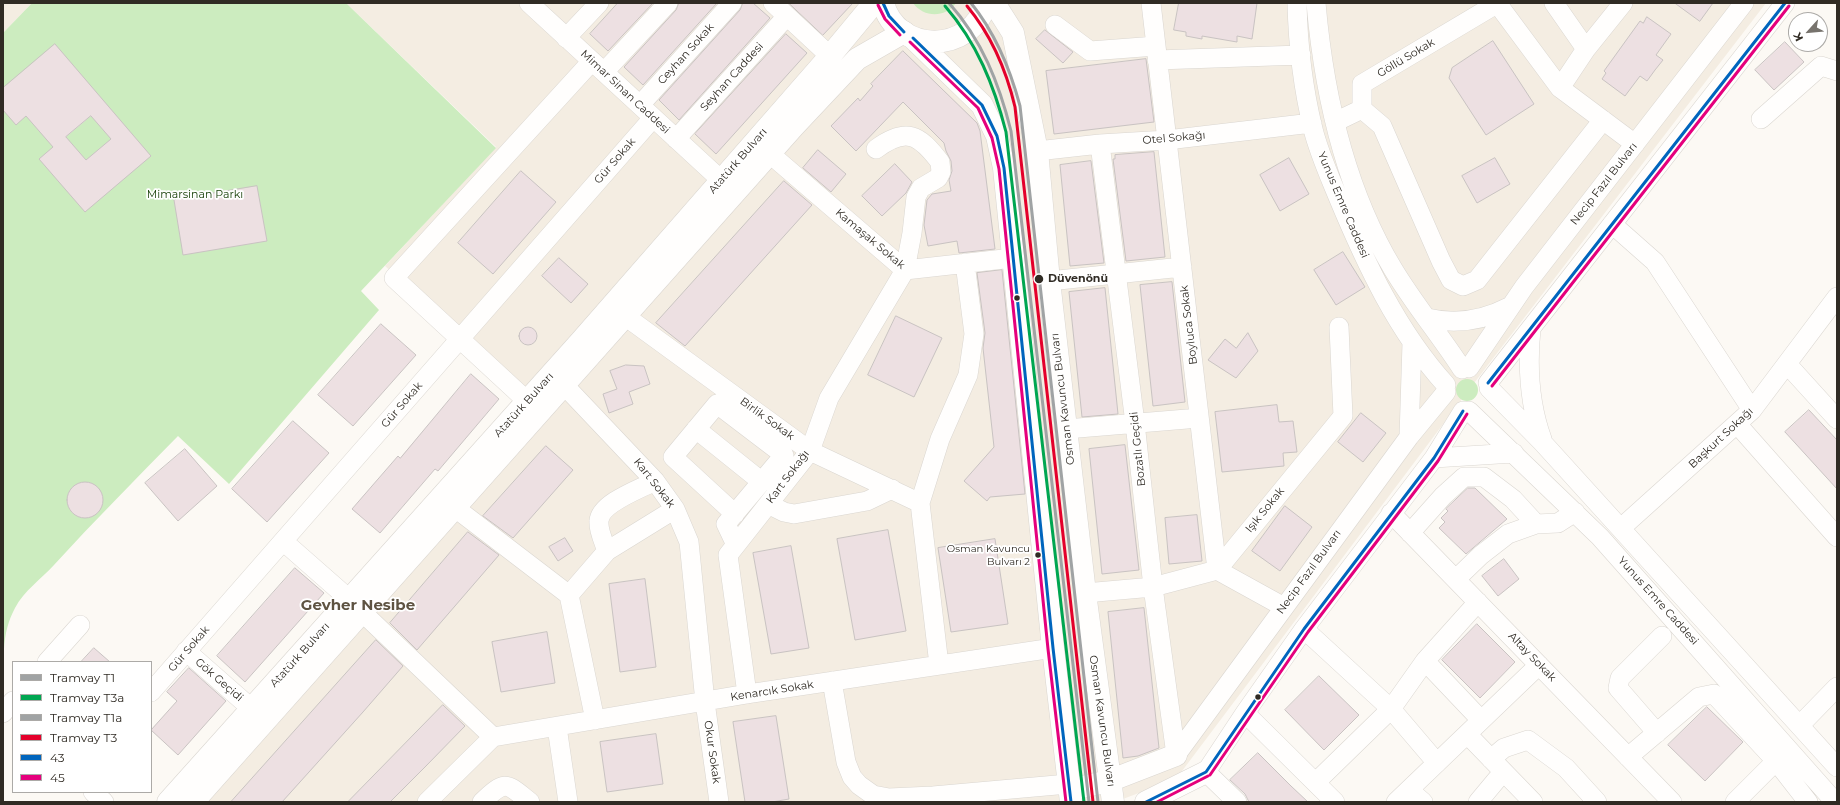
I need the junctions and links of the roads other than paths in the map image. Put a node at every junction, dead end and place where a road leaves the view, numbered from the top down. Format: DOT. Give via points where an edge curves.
graph roads {
  1 [pos="529,3"];
  2 [pos="599,3"];
  3 [pos="668,3"];
  4 [pos="732,3"];
  5 [pos="773,3"];
  6 [pos="874,3"];
  7 [pos="883,3"];
  8 [pos="986,3"];
  9 [pos="994,3"];
  10 [pos="1150,3"];
  11 [pos="1297,3"];
  12 [pos="1316,3"];
  13 [pos="1498,3"];
  14 [pos="1554,3"];
  15 [pos="1623,3"];
  16 [pos="1744,3"];
  17 [pos="1785,3"];
  18 [pos="787,16"];
  19 [pos="1055,25"];
  20 [pos="908,35"];
  21 [pos="566,38"];
  22 [pos="1586,49"];
  23 [pos="1156,53"];
  24 [pos="1301,55"];
  25 [pos="830,56"];
  26 [pos="598,67"];
  27 [pos="1837,71"];
  28 [pos="1560,88"];
  29 [pos="1362,109"];
  30 [pos="646,111"];
  31 [pos="1761,119"];
  32 [pos="1603,120"];
  33 [pos="1335,122"];
  34 [pos="1312,124"];
  35 [pos="676,139"];
  36 [pos="1167,140"];
  37 [pos="1100,144"];
  38 [pos="1635,144"];
  39 [pos="876,149"];
  40 [pos="1037,151"];
  41 [pos="769,153"];
  42 [pos="721,180"];
  43 [pos="1612,224"];
  44 [pos="1013,258"];
  45 [pos="965,263"];
  46 [pos="1182,267"];
  47 [pos="905,270"];
  48 [pos="1116,274"];
  49 [pos="1049,281"];
  50 [pos="1837,297"];
  51 [pos="1509,307"];
  52 [pos="625,316"];
  53 [pos="1427,318"];
  54 [pos="1339,327"];
  55 [pos="1531,329"];
  56 [pos="460,339"];
  57 [pos="1412,343"];
  58 [pos="1787,364"];
  59 [pos="1465,369"];
  60 [pos="564,385"];
  61 [pos="1488,386"];
  62 [pos="1446,389"];
  63 [pos="527,401"];
  64 [pos="1752,410"];
  65 [pos="1466,411"];
  66 [pos="1199,418"];
  67 [pos="1837,419"];
  68 [pos="1135,423"];
  69 [pos="1737,424"];
  70 [pos="696,429"];
  71 [pos="1066,429"];
  72 [pos="1409,437"];
  73 [pos="1543,443"];
  74 [pos="810,451"];
  75 [pos="1514,453"];
  76 [pos="1434,458"];
  77 [pos="655,481"];
  78 [pos="762,482"];
  79 [pos="892,489"];
  80 [pos="920,503"];
  81 [pos="768,504"];
  82 [pos="454,508"];
  83 [pos="675,509"];
  84 [pos="1575,512"];
  85 [pos="1391,513"];
  86 [pos="735,514"];
  87 [pos="1536,524"];
  88 [pos="1621,528"];
  89 [pos="1410,533"];
  90 [pos="1837,538"];
  91 [pos="283,541"];
  92 [pos="736,545"];
  93 [pos="607,551"];
  94 [pos="1217,570"];
  95 [pos="1456,579"];
  96 [pos="1153,587"];
  97 [pos="1085,593"];
  98 [pos="569,595"];
  99 [pos="1478,602"];
  100 [pos="356,606"];
  101 [pos="1284,607"];
  102 [pos="80,625"];
  103 [pos="1304,629"];
  104 [pos="1662,636"];
  105 [pos="1053,648"];
  106 [pos="186,651"];
  107 [pos="48,661"];
  108 [pos="1425,661"];
  109 [pos="939,665"];
  110 [pos="1539,665"];
  111 [pos="832,681"];
  112 [pos="1837,687"];
  113 [pos="152,691"];
  114 [pos="747,694"];
  115 [pos="704,702"];
  116 [pos="12,703"];
  117 [pos="252,709"];
  118 [pos="1390,709"];
  119 [pos="3,713"];
  120 [pos="1245,713"];
  121 [pos="595,720"];
  122 [pos="1481,720"];
  123 [pos="12,721"];
  124 [pos="1800,725"];
  125 [pos="557,727"];
  126 [pos="1657,732"];
  127 [pos="1467,734"];
  128 [pos="493,737"];
  129 [pos="1782,754"];
  130 [pos="1176,755"];
  131 [pos="1628,757"];
  132 [pos="1437,763"];
  133 [pos="1497,766"];
  134 [pos="1837,767"];
  135 [pos="1206,772"];
  136 [pos="1316,782"];
  137 [pos="1069,792"];
  138 [pos="1111,792"];
  139 [pos="94,793"];
  140 [pos="1402,796"];
  141 [pos="933,799"];
  142 [pos="104,802"];
  143 [pos="168,802"];
  144 [pos="193,802"];
  145 [pos="427,802"];
  146 [pos="482,802"];
  147 [pos="530,802"];
  148 [pos="568,802"];
  149 [pos="719,802"];
  150 [pos="1146,802"];
  151 [pos="1178,802"];
  152 [pos="1237,802"];
  153 [pos="1335,802"];
  154 [pos="1423,802"];
  155 [pos="1478,802"];
  156 [pos="1533,802"];
  157 [pos="1597,802"];
  158 [pos="1672,802"];
  159 [pos="1735,802"];
  160 [pos="1808,802"];
  161 [pos="1835,802"];
  1 -- 21 [label="street, Mimar Sinan Caddesi"];
  2 -- 21 [label="street"];
  3 -- 26 [label="street"];
  4 -- 30 [label="street, Ceyhan Sokak"];
  5 -- 18 [label="street"];
  6 -- 25 [label="main road, Atatürk Bulvarı"];
  7 -- 20 [label="main road" via="889,16"];
  8 -- 20 [label="main road" via="975,24 957,38 935,42"];
  9 -- 40 [label="main road, Osman Kavuncu Bulvarı" via="1013,33"];
  10 -- 23 [label="street, Boyluca Sokak"];
  11 -- 24 [label="street, Yunus Emre Caddesi"];
  12 -- 33 [label="street, Yunus Emre Caddesi" via="1324,73"];
  13 -- 28 [label="street"];
  13 -- 29 [label="street, Göllü Sokak" via="1362,84"];
  14 -- 22 [label="street"];
  15 -- 22 [label="street"];
  16 -- 38 [label="street, Necip Fazıl Bulvarı"];
  17 -- 43 [label="street"];
  18 -- 25 [label="street"];
  18 -- 35 [label="street, Seyhan Caddesi"];
  19 -- 23 [label="street" via="1090,51"];
  20 -- 41 [label="main road, Atatürk Bulvarı" via="857,59"];
  20 -- 44 [label="main road" via="982,105 997,136 1004,168"];
  21 -- 26 [label="street, Mimar Sinan Caddesi"];
  22 -- 28 [label="street"];
  23 -- 24 [label="street"];
  23 -- 36 [label="street, Boyluca Sokak"];
  24 -- 34 [label="street, Yunus Emre Caddesi"];
  25 -- 42 [label="main road, Atatürk Bulvarı"];
  26 -- 30 [label="street, Mimar Sinan Caddesi"];
  26 -- 56 [label="street" via="394,278"];
  27 -- 31 [label="street" via="1821,66"];
  28 -- 32 [label="street"];
  29 -- 32 [label="street" via="1382,126 1441,261 1451,280 1463,286 1476,280"];
  29 -- 33 [label="street"];
  30 -- 35 [label="street, Mimar Sinan Caddesi"];
  30 -- 56 [label="street, Gür Sokak"];
  32 -- 38 [label="street"];
  33 -- 53 [label="street, Yunus Emre Caddesi" via="1354,184 1378,240 1404,287"];
  34 -- 36 [label="street, Otel Sokağı"];
  34 -- 57 [label="street, Yunus Emre Caddesi" via="1327,170 1361,250"];
  35 -- 42 [label="street, Mimar Sinan Caddesi"];
  36 -- 37 [label="street, Otel Sokağı"];
  36 -- 46 [label="street, Boyluca Sokak"];
  37 -- 40 [label="street, Otel Sokağı"];
  37 -- 48 [label="street, Bozatlı Geçidi"];
  38 -- 51 [label="street, Necip Fazıl Bulvarı"];
  39 -- 47 [label="street, Kart Sokağı" via="896,137 909,135 937,158 941,167 938,178 921,188 916,197"];
  40 -- 49 [label="main road, Osman Kavuncu Bulvarı"];
  41 -- 47 [label="street, Kamaşak Sokak"];
  41 -- 52 [label="main road, Atatürk Bulvarı"];
  42 -- 63 [label="main road, Atatürk Bulvarı"];
  43 -- 55 [label="street"];
  43 -- 64 [label="street" via="1655,262"];
  44 -- 45 [label="street, Kamaşak Sokak"];
  44 -- 105 [label="main road"];
  45 -- 47 [label="street, Kamaşak Sokak"];
  45 -- 80 [label="street" via="974,334 968,375 940,439"];
  46 -- 48 [label="street"];
  46 -- 66 [label="street, Boyluca Sokak"];
  47 -- 74 [label="street, Kart Sokağı" via="829,398"];
  48 -- 49 [label="street"];
  48 -- 68 [label="street, Bozatlı Geçidi"];
  49 -- 71 [label="main road, Osman Kavuncu Bulvarı"];
  50 -- 58 [label="street, Başkurt Sokağı"];
  51 -- 53 [label="street" via="1475,320 1451,322"];
  51 -- 59 [label="street, Necip Fazıl Bulvarı"];
  52 -- 60 [label="main road, Atatürk Bulvarı"];
  52 -- 74 [label="street, Birlik Sokak"];
  53 -- 59 [label="street, Yunus Emre Caddesi"];
  54 -- 94 [label="street, Işık Sokak" via="1343,416"];
  55 -- 61 [label="street"];
  55 -- 73 [label="street" via="1528,364 1530,391"];
  56 -- 63 [label="street"];
  56 -- 91 [label="street, Gür Sokak"];
  57 -- 62 [label="street, Yunus Emre Caddesi"];
  57 -- 72 [label="street"];
  58 -- 64 [label="street, Başkurt Sokağı"];
  58 -- 67 [label="street"];
  59 -- 61 [label="street" via="1480,373"];
  59 -- 62 [label="street" via="1452,375"];
  60 -- 77 [label="street, Kart Sokak"];
  60 -- 82 [label="main road, Atatürk Bulvarı"];
  61 -- 65 [label="street" via="1486,402 1481,407"];
  61 -- 73 [label="street, Yunus Emre Caddesi"];
  62 -- 65 [label="street" via="1451,404"];
  62 -- 72 [label="street, Necip Fazıl Bulvarı"];
  63 -- 100 [label="main road, Atatürk Bulvarı"];
  64 -- 69 [label="street, Başkurt Sokağı"];
  65 -- 75 [label="street, Yunus Emre Caddesi"];
  65 -- 76 [label="street"];
  66 -- 68 [label="street"];
  66 -- 94 [label="street, Boyluca Sokak"];
  68 -- 71 [label="street"];
  68 -- 96 [label="street, Bozatlı Geçidi"];
  69 -- 88 [label="street, Başkurt Sokağı"];
  69 -- 90 [label="street"];
  70 -- 78 [label="street"];
  70 -- 78 [label="street" via="717,404 784,455"];
  70 -- 86 [label="street" via="673,457"];
  71 -- 97 [label="main road, Osman Kavuncu Bulvarı"];
  72 -- 101 [label="street, Necip Fazıl Bulvarı"];
  73 -- 88 [label="street, Yunus Emre Caddesi"];
  74 -- 79 [label="street, Birlik Sokak"];
  74 -- 81 [label="street, Kart Sokağı"];
  75 -- 76 [label="street"];
  75 -- 84 [label="street, Yunus Emre Caddesi"];
  76 -- 85 [label="street"];
  77 -- 83 [label="street, Kart Sokak"];
  77 -- 93 [label="street" via="608,505 601,512 599,522"];
  78 -- 86 [label="street"];
  79 -- 80 [label="street, Birlik Sokak"];
  79 -- 81 [label="street" via="867,501 794,514"];
  80 -- 109 [label="street"];
  81 -- 92 [label="street, Kart Sokağı"];
  82 -- 98 [label="street"];
  82 -- 100 [label="main road, Atatürk Bulvarı"];
  83 -- 93 [label="street"];
  83 -- 115 [label="street, Kart Sokak" via="689,542"];
  84 -- 87 [label="street" via="1558,523"];
  84 -- 129 [label="street, Yunus Emre Caddesi" via="1600,537"];
  85 -- 89 [label="street, Altay Sokak"];
  85 -- 103 [label="street"];
  86 -- 92 [label="street" via="726,524"];
  87 -- 89 [label="street" via="1513,499 1484,477 1464,477"];
  87 -- 95 [label="street" via="1508,534 1480,555"];
  88 -- 124 [label="street, Yunus Emre Caddesi"];
  89 -- 95 [label="street, Altay Sokak"];
  91 -- 100 [label="street"];
  91 -- 106 [label="street, Gür Sokak"];
  92 -- 114 [label="street, Kart Sokağı" via="728,555"];
  93 -- 98 [label="street"];
  94 -- 96 [label="street"];
  94 -- 101 [label="street"];
  95 -- 99 [label="street, Altay Sokak"];
  96 -- 97 [label="street"];
  96 -- 130 [label="street, Bozatlı Geçidi"];
  97 -- 138 [label="main road, Osman Kavuncu Bulvarı"];
  98 -- 121 [label="street"];
  99 -- 108 [label="street"];
  99 -- 110 [label="street, Altay Sokak"];
  100 -- 117 [label="main road, Atatürk Bulvarı"];
  100 -- 128 [label="street"];
  100 -- 144 [label="main road, Atatürk Bulvarı"];
  101 -- 130 [label="street, Necip Fazıl Bulvarı"];
  102 -- 107 [label="street"];
  103 -- 118 [label="street"];
  103 -- 120 [label="street"];
  104 -- 126 [label="street" via="1620,678 1618,688"];
  105 -- 109 [label="street, Kenarcık Sokak"];
  105 -- 137 [label="main road"];
  106 -- 113 [label="street, Gür Sokak"];
  106 -- 117 [label="street, Gök Geçidi"];
  108 -- 118 [label="street"];
  108 -- 122 [label="street"];
  109 -- 111 [label="street, Kenarcık Sokak"];
  110 -- 122 [label="street"];
  110 -- 131 [label="street, Altay Sokak"];
  111 -- 114 [label="street, Kenarcık Sokak"];
  111 -- 141 [label="street" via="846,762 852,777 873,795"];
  112 -- 124 [label="street"];
  114 -- 115 [label="street, Kenarcık Sokak"];
  115 -- 121 [label="street, Kenarcık Sokak"];
  115 -- 149 [label="street, Okur Sokak"];
  116 -- 119 [label="street"];
  117 -- 143 [label="main road, Atatürk Bulvarı"];
  118 -- 132 [label="street"];
  118 -- 136 [label="street"];
  119 -- 123 [label="street"];
  120 -- 135 [label="street"];
  120 -- 136 [label="street"];
  121 -- 125 [label="street, Kenarcık Sokak"];
  122 -- 127 [label="street"];
  124 -- 134 [label="street, Yunus Emre Caddesi"];
  125 -- 128 [label="street, Kenarcık Sokak"];
  125 -- 148 [label="street"];
  126 -- 129 [label="street" via="1699,697 1714,694"];
  126 -- 131 [label="street"];
  127 -- 132 [label="street"];
  127 -- 133 [label="street"];
  128 -- 145 [label="street"];
  129 -- 159 [label="street"];
  129 -- 160 [label="street"];
  129 -- 161 [label="street, Yunus Emre Caddesi"];
  130 -- 138 [label="main road"];
  131 -- 158 [label="street, Altay Sokak"];
  132 -- 140 [label="street"];
  133 -- 155 [label="street"];
  133 -- 156 [label="street"];
  133 -- 157 [label="street" via="1504,748 1528,740 1566,768"];
  135 -- 150 [label="main road"];
  135 -- 151 [label="main road"];
  135 -- 152 [label="street"];
  136 -- 153 [label="street"];
  137 -- 138 [label="main road"];
  137 -- 141 [label="street"];
  139 -- 142 [label="street"];
  140 -- 154 [label="street"];
  146 -- 147 [label="street" via="496,789 506,786 517,790"];
}
